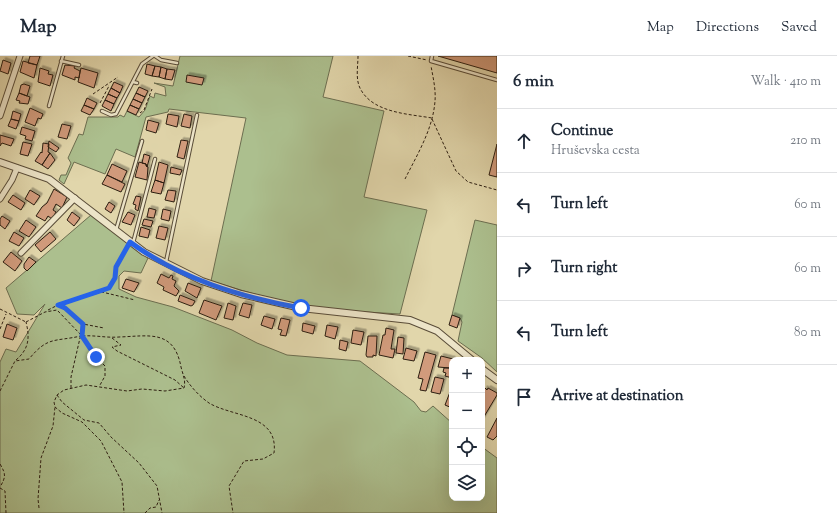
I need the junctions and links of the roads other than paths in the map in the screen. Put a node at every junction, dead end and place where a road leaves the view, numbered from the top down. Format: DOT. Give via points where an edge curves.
graph roads {
  1 [pos="20,56"];
  2 [pos="63,56"];
  3 [pos="154,56"];
  4 [pos="432,56"];
  5 [pos="61,61"];
  6 [pos="177,63"];
  7 [pos="79,65"];
  8 [pos="497,80"];
  9 [pos="133,82"];
  10 [pos="137,83"];
  11 [pos="49,106"];
  12 [pos="102,111"];
  13 [pos="198,115"];
  14 [pos="0,116"];
  15 [pos="142,141"];
  16 [pos="155,159"];
  17 [pos="0,162"];
  18 [pos="17,168"];
  19 [pos="75,198"];
  20 [pos="0,199"];
  21 [pos="116,230"];
  22 [pos="132,243"];
  23 [pos="21,253"];
  24 [pos="165,264"];
  25 [pos="468,357"];
  26 [pos="485,371"];
  27 [pos="497,380"];
  1 -- 14 [label="street"];
  2 -- 5 [label="lane"];
  3 -- 6 [label="lane"];
  3 -- 9 [label="lane" via="144,61"];
  4 -- 8 [label="lane" via="431,61"];
  5 -- 7 [label="lane"];
  5 -- 11 [label="lane"];
  9 -- 10 [label="lane"];
  9 -- 12 [label="lane" via="116,114 111,115"];
  13 -- 24 [label="lane"];
  15 -- 21 [label="lane"];
  16 -- 22 [label="lane"];
  17 -- 18 [label="street"];
  18 -- 19 [label="street" via="38,173"];
  18 -- 20 [label="street"];
  19 -- 21 [label="street"];
  19 -- 23 [label="street"];
  21 -- 22 [label="street"];
  22 -- 24 [label="street"];
  24 -- 25 [label="street" via="210,284 280,304 331,313 410,320 437,331"];
  26 -- 27 [label="street"];
}
